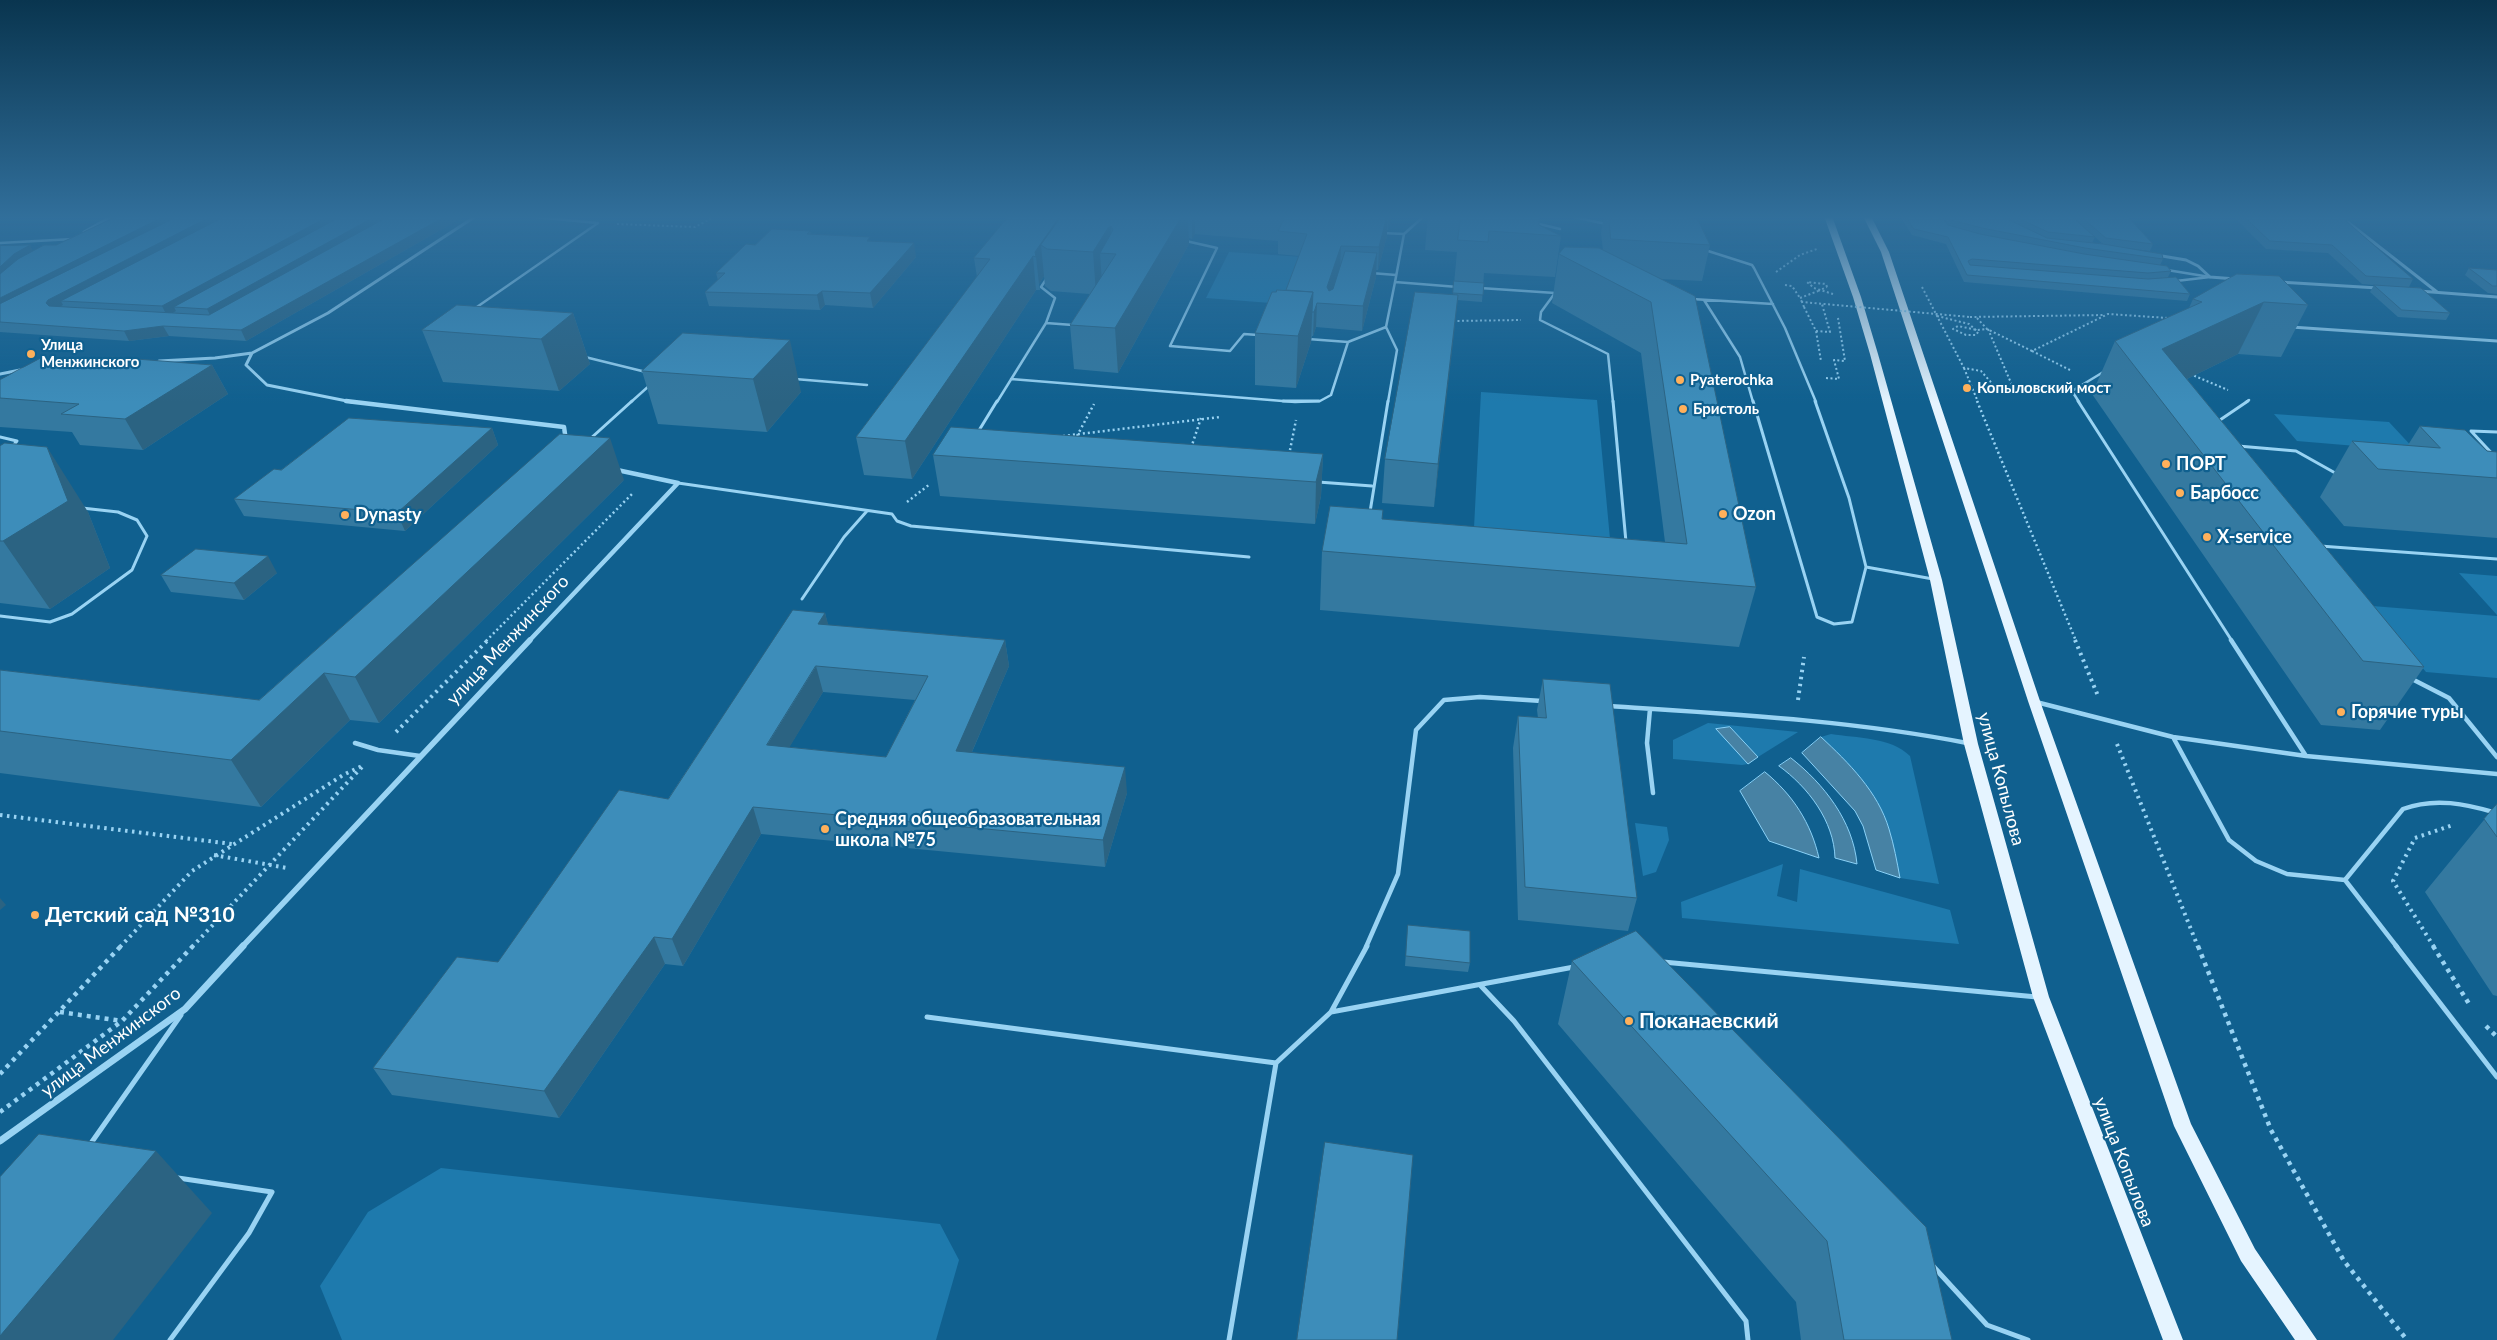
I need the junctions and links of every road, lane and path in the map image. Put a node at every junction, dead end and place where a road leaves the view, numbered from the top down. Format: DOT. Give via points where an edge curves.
graph roads {
  1 [pos="381,279"];
  2 [pos="518,279"];
  3 [pos="1047,279"];
  4 [pos="1202,279"];
  5 [pos="1395,279"];
  6 [pos="1759,279"];
  7 [pos="1850,279"];
  8 [pos="1894,279"];
  9 [pos="2197,279"];
  10 [pos="2233,279"];
  11 [pos="2240,279"];
  12 [pos="2420,279"];
  13 [pos="2269,281"];
  14 [pos="1395,282"];
  15 [pos="2167,282"];
  16 [pos="1792,286"];
  17 [pos="1921,286"];
  18 [pos="1461,287"];
  19 [pos="1470,288"];
  20 [pos="2388,289"];
  21 [pos="2417,291"];
  22 [pos="2437,292"];
  23 [pos="1555,294"];
  24 [pos="1564,294"];
  25 [pos="1835,294"];
  26 [pos="1800,298"];
  27 [pos="2497,298"];
  28 [pos="1684,299"];
  29 [pos="1704,300"];
  30 [pos="1802,302"];
  31 [pos="1773,304"];
  32 [pos="1822,304"];
  33 [pos="467,314"];
  34 [pos="2108,314"];
  35 [pos="1937,316"];
  36 [pos="1802,318"];
  37 [pos="1809,318"];
  38 [pos="1977,318"];
  39 [pos="2171,318"];
  40 [pos="1540,320"];
  41 [pos="1444,321"];
  42 [pos="1046,324"];
  43 [pos="1081,326"];
  44 [pos="1386,327"];
  45 [pos="2290,327"];
  46 [pos="1987,328"];
  47 [pos="1816,331"];
  48 [pos="1262,335"];
  49 [pos="1300,338"];
  50 [pos="2497,341"];
  51 [pos="1348,342"];
  52 [pos="2032,351"];
  53 [pos="252,353"];
  54 [pos="576,355"];
  55 [pos="154,362"];
  56 [pos="1845,362"];
  57 [pos="2113,366"];
  58 [pos="34,368"];
  59 [pos="1964,368"];
  60 [pos="1823,369"];
  61 [pos="19,370"];
  62 [pos="2071,370"];
  63 [pos="2182,372"];
  64 [pos="651,373"];
  65 [pos="0,374"];
  66 [pos="788,378"];
  67 [pos="1825,378"];
  68 [pos="1011,379"];
  69 [pos="6,380"];
  70 [pos="654,382"];
  71 [pos="867,384"];
  72 [pos="1102,388"];
  73 [pos="2249,400"];
  74 [pos="1295,402"];
  75 [pos="1220,417"];
  76 [pos="1201,418"];
  77 [pos="2212,425"];
  78 [pos="2497,432"];
  79 [pos="978,433"];
  80 [pos="1077,435"];
  81 [pos="1057,436"];
  82 [pos="0,437"];
  83 [pos="589,439"];
  84 [pos="1074,444"];
  85 [pos="2231,445"];
  86 [pos="567,451"];
  87 [pos="6,453"];
  88 [pos="1188,454"];
  89 [pos="2497,459"];
  90 [pos="1288,460"];
  91 [pos="612,470"];
  92 [pos="2347,475"];
  93 [pos="648,478"];
  94 [pos="1314,482"];
  95 [pos="678,483"];
  96 [pos="930,484"];
  97 [pos="1372,486"];
  98 [pos="78,508"];
  99 [pos="867,510"];
  100 [pos="892,514"];
  101 [pos="1369,519"];
  102 [pos="2310,546"];
  103 [pos="1627,547"];
  104 [pos="1249,557"];
  105 [pos="2497,560"];
  106 [pos="1866,567"];
  107 [pos="1936,580"];
  108 [pos="802,599"];
  109 [pos="0,616"];
  110 [pos="1804,657"];
  111 [pos="2405,675"];
  112 [pos="1798,697"];
  113 [pos="2034,701"];
  114 [pos="1549,702"];
  115 [pos="1607,706"];
  116 [pos="1650,709"];
  117 [pos="2107,720"];
  118 [pos="2173,737"];
  119 [pos="355,743"];
  120 [pos="1971,744"];
  121 [pos="378,750"];
  122 [pos="420,756"];
  123 [pos="2306,756"];
  124 [pos="2497,757"];
  125 [pos="2497,774"];
  126 [pos="1653,793"];
  127 [pos="2497,813"];
  128 [pos="0,815"];
  129 [pos="2455,824"];
  130 [pos="232,844"];
  131 [pos="214,855"];
  132 [pos="268,865"];
  133 [pos="295,868"];
  134 [pos="2344,880"];
  135 [pos="1583,965"];
  136 [pos="1663,969"];
  137 [pos="1481,986"];
  138 [pos="2041,998"];
  139 [pos="185,1009"];
  140 [pos="59,1012"];
  141 [pos="1331,1012"];
  142 [pos="2474,1012"];
  143 [pos="927,1017"];
  144 [pos="2480,1020"];
  145 [pos="122,1022"];
  146 [pos="2497,1036"];
  147 [pos="1276,1063"];
  148 [pos="0,1074"];
  149 [pos="2497,1077"];
  150 [pos="0,1112"];
  151 [pos="0,1142"];
  152 [pos="82,1155"];
  153 [pos="174,1178"];
  154 [pos="1928,1260"];
  155 [pos="170,1340"];
  156 [pos="1229,1340"];
  157 [pos="1748,1340"];
  158 [pos="2028,1340"];
  159 [pos="2173,1340"];
  160 [pos="2307,1340"];
  161 [pos="2407,1340"];
  1 -- 53 [label="street" via="328,313"];
  2 -- 33 [label="lane"];
  3 -- 42 [label="lane" via="1041,287 1055,298"];
  4 -- 48 [label="lane" via="1170,346 1230,351 1244,334"];
  5 -- 14 [label="lane"];
  6 -- 31 [label="lane"];
  7 -- 107 [label="main road, улица Копылова"];
  8 -- 113 [label="main road"];
  9 -- 15 [label="lane"];
  10 -- 11 [label="street"];
  12 -- 22 [label="street"];
  13 -- 20 [label="street"];
  14 -- 18 [label="lane"];
  14 -- 44 [label="lane"];
  16 -- 26 [label="path"];
  17 -- 35 [label="path"];
  19 -- 23 [label="lane"];
  21 -- 22 [label="street"];
  22 -- 27 [label="street"];
  23 -- 24 [label="lane"];
  23 -- 40 [label="lane" via="1540,312"];
  25 -- 26 [label="path, bridge" via="1814,288 1807,282 1820,282 1827,287"];
  26 -- 30 [label="path, bridge"];
  28 -- 29 [label="lane"];
  29 -- 31 [label="lane"];
  29 -- 106 [label="lane" via="1740,356 1817,617 1840,625 1852,622"];
  30 -- 32 [label="path, bridge"];
  30 -- 37 [label="path, bridge"];
  31 -- 106 [label="lane" via="1832,442"];
  32 -- 38 [label="path, bridge"];
  32 -- 47 [label="path" via="1830,332"];
  34 -- 38 [label="path"];
  34 -- 39 [label="path"];
  34 -- 52 [label="path"];
  35 -- 46 [label="path, bridge" via="1969,324 1978,332 1966,335 1953,329 1958,326 1978,330"];
  35 -- 59 [label="path"];
  36 -- 37 [label="path"];
  37 -- 47 [label="path"];
  38 -- 46 [label="path"];
  40 -- 41 [label="path"];
  40 -- 103 [label="lane" via="1608,354"];
  42 -- 43 [label="lane"];
  42 -- 68 [label="lane"];
  44 -- 51 [label="lane"];
  44 -- 97 [label="lane" via="1397,350"];
  45 -- 50 [label="street"];
  46 -- 52 [label="path"];
  46 -- 59 [label="path" via="2015,390 1996,388 1980,371"];
  47 -- 60 [label="path"];
  49 -- 51 [label="lane"];
  51 -- 74 [label="lane" via="1331,395 1320,401"];
  52 -- 62 [label="path"];
  53 -- 55 [label="street"];
  53 -- 86 [label="street" via="246,365 267,385 356,403 564,427"];
  54 -- 64 [label="lane"];
  56 -- 67 [label="path" via="1834,360 1839,379"];
  57 -- 123 [label="lane" via="2072,392"];
  58 -- 61 [label="street"];
  59 -- 117 [label="path"];
  61 -- 65 [label="street"];
  61 -- 69 [label="lane"];
  63 -- 73 [label="path"];
  66 -- 71 [label="lane"];
  68 -- 72 [label="lane"];
  68 -- 79 [label="lane"];
  70 -- 83 [label="lane"];
  72 -- 74 [label="lane"];
  72 -- 80 [label="path"];
  73 -- 77 [label="lane"];
  74 -- 90 [label="path" via="1297,413"];
  75 -- 76 [label="path"];
  76 -- 80 [label="path"];
  76 -- 88 [label="path"];
  78 -- 89 [label="lane" via="2471,431"];
  80 -- 81 [label="path"];
  80 -- 84 [label="path"];
  82 -- 87 [label="lane" via="18,441"];
  85 -- 92 [label="lane" via="2296,450 2338,474"];
  91 -- 93 [label="street"];
  93 -- 95 [label="street"];
  93 -- 121 [label="path"];
  94 -- 97 [label="lane"];
  95 -- 99 [label="lane"];
  95 -- 122 [label="street, улица Менжинского"];
  96 -- 100 [label="path"];
  97 -- 101 [label="lane"];
  98 -- 109 [label="lane" via="118,512 137,520 147,536 132,570 72,614 50,622"];
  99 -- 100 [label="lane"];
  99 -- 108 [label="lane" via="844,537"];
  100 -- 104 [label="lane" via="897,521 911,526"];
  102 -- 105 [label="lane"];
  106 -- 107 [label="lane"];
  107 -- 120 [label="main road, улица Копылова"];
  110 -- 112 [label="path"];
  111 -- 124 [label="lane" via="2449,698"];
  113 -- 117 [label="lane"];
  113 -- 160 [label="main road" via="2183,1126 2248,1255"];
  114 -- 141 [label="lane" via="1480,697 1444,700 1416,730 1398,874 1360,962"];
  115 -- 116 [label="lane"];
  116 -- 120 [label="lane" via="1795,718 1926,734"];
  116 -- 126 [label="lane" via="1647,743"];
  117 -- 118 [label="lane"];
  117 -- 161 [label="path" via="2271,1130 2344,1261"];
  118 -- 123 [label="lane"];
  118 -- 134 [label="lane" via="2229,840 2256,861 2287,874"];
  119 -- 121 [label="lane"];
  120 -- 138 [label="main road, улица Копылова"];
  121 -- 122 [label="lane"];
  122 -- 139 [label="street, улица Менжинского"];
  123 -- 125 [label="lane"];
  127 -- 134 [label="lane" via="2452,803 2427,803 2402,809"];
  128 -- 130 [label="path"];
  129 -- 142 [label="path" via="2415,838 2393,881"];
  130 -- 131 [label="path"];
  130 -- 132 [label="path" via="365,764"];
  131 -- 132 [label="path"];
  131 -- 140 [label="path" via="192,872"];
  132 -- 133 [label="path"];
  132 -- 145 [label="path"];
  134 -- 149 [label="lane"];
  135 -- 137 [label="lane"];
  136 -- 138 [label="lane" via="1656,962"];
  137 -- 141 [label="lane"];
  137 -- 157 [label="lane" via="1514,1021 1746,1321"];
  138 -- 159 [label="main road, улица Копылова"];
  139 -- 151 [label="street, улица Менжинского"];
  139 -- 152 [label="lane"];
  140 -- 145 [label="path"];
  140 -- 148 [label="path"];
  141 -- 147 [label="lane"];
  143 -- 147 [label="lane"];
  144 -- 146 [label="path"];
  145 -- 150 [label="path"];
  147 -- 156 [label="lane"];
  153 -- 155 [label="lane" via="272,1192 249,1232"];
  154 -- 158 [label="lane" via="1988,1325"];
}
